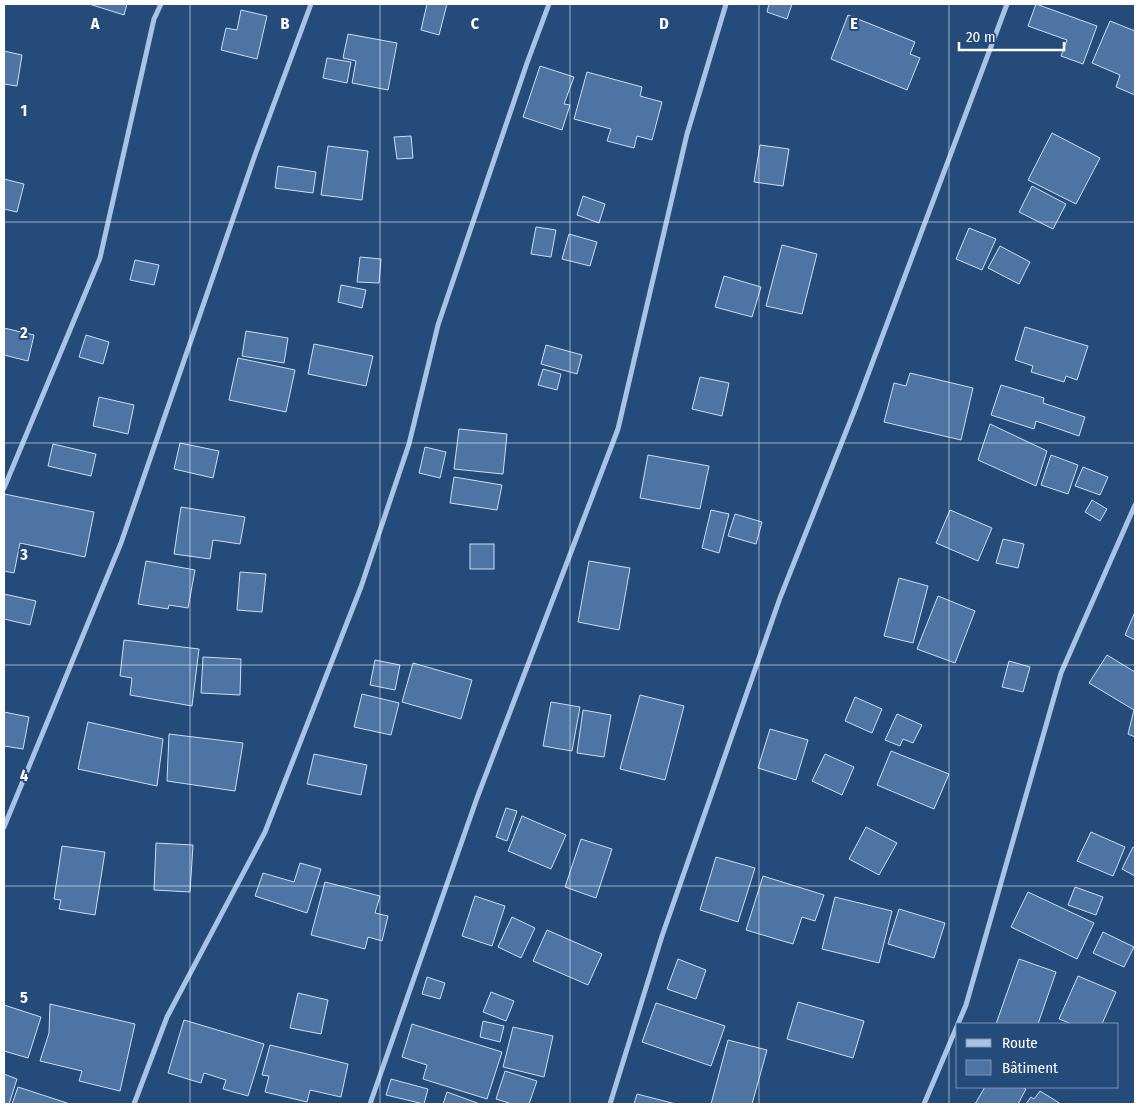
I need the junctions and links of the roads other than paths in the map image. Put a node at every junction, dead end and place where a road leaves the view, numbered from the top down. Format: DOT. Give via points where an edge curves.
graph roads {
  1 [pos="160,4"];
  2 [pos="311,4"];
  3 [pos="549,4"];
  4 [pos="726,4"];
  5 [pos="1007,4"];
  6 [pos="4,488"];
  7 [pos="1135,505"];
  8 [pos="4,827"];
  9 [pos="958,1023"];
  10 [pos="956,1029"];
  11 [pos="134,1104"];
  12 [pos="370,1104"];
  13 [pos="610,1104"];
  14 [pos="924,1104"];
  1 -- 6 [label="street" via="100,258"];
  2 -- 8 [label="street" via="255,155 121,542"];
  3 -- 11 [label="street" via="438,325 408,444 361,587 265,832 167,1017"];
  4 -- 12 [label="street" via="687,134 618,429 477,798"];
  5 -- 13 [label="street" via="780,598 662,936"];
  7 -- 9 [label="street" via="1061,673"];
  10 -- 14 [label="street"];
}
